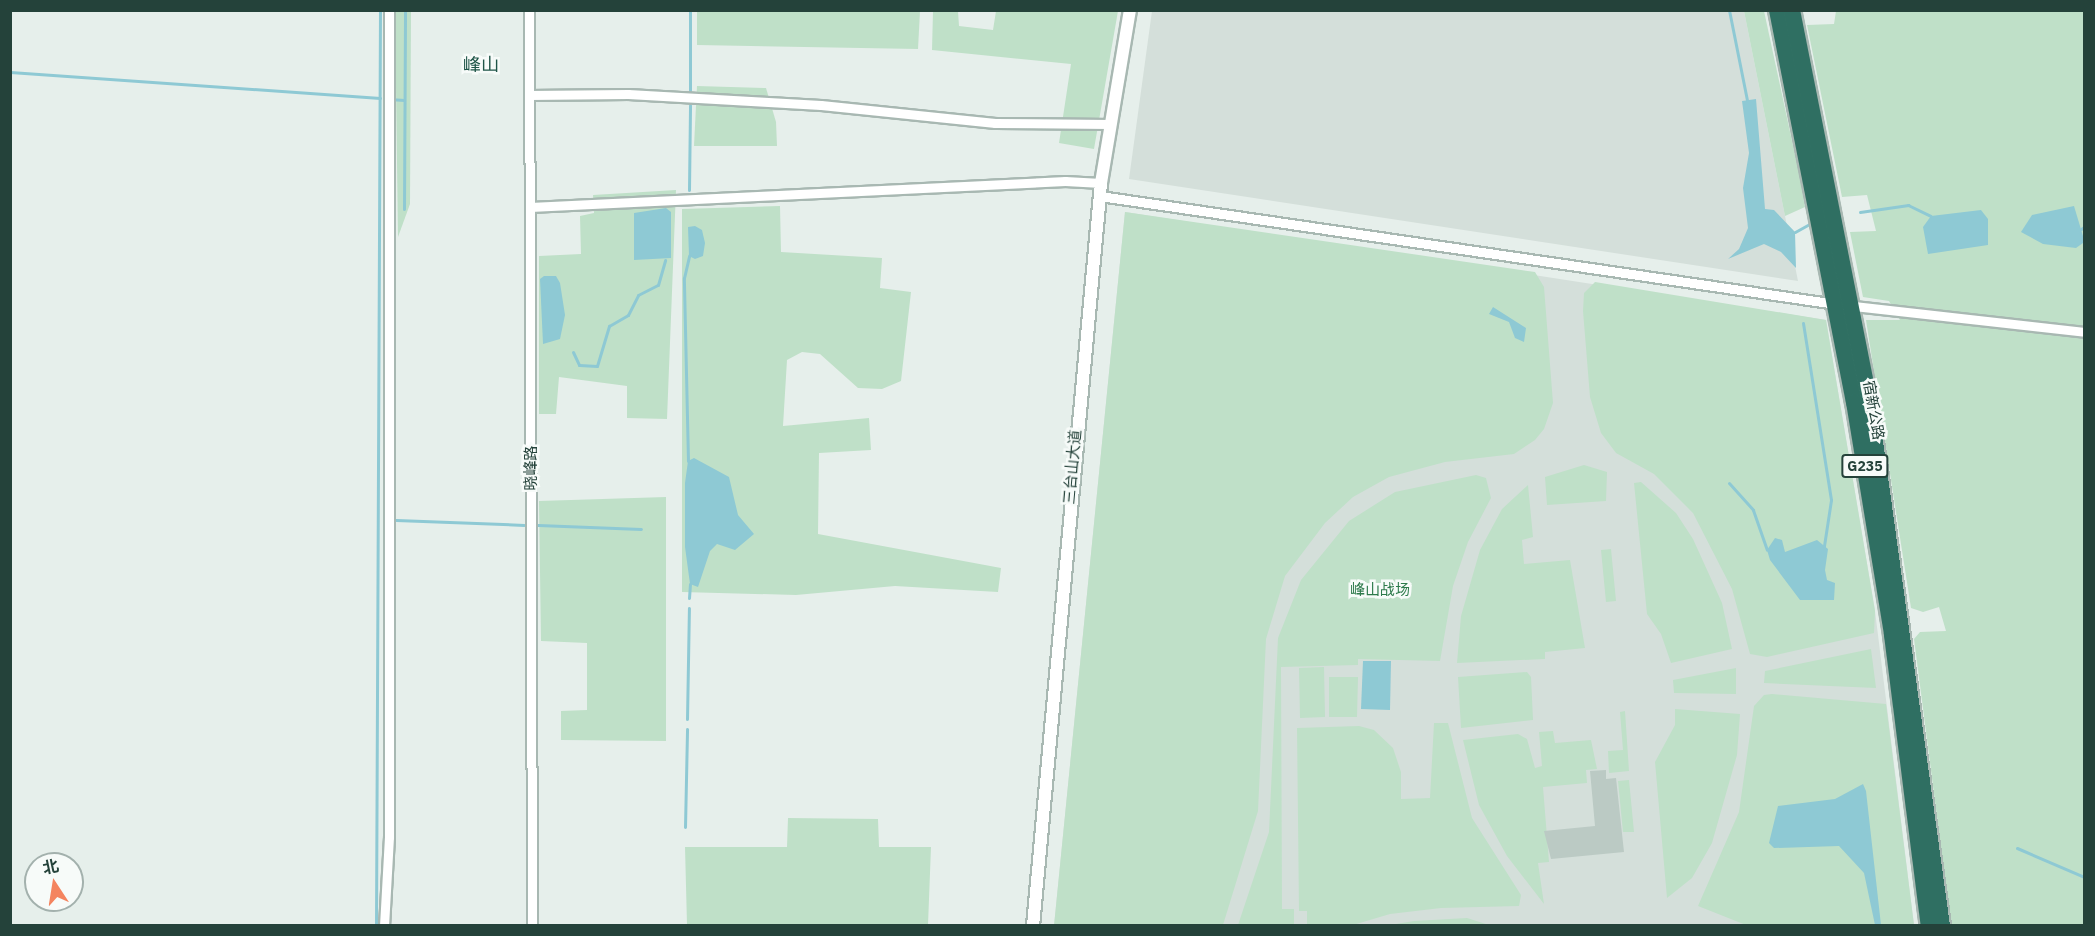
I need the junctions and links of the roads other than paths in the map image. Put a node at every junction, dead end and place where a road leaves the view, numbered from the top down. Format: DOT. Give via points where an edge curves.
graph roads {
  1 [pos="389,10"];
  2 [pos="529,10"];
  3 [pos="1130,10"];
  4 [pos="1777,10"];
  5 [pos="1792,10"];
  6 [pos="529,95"];
  7 [pos="1110,124"];
  8 [pos="1100,190"];
  9 [pos="530,207"];
  10 [pos="1836,304"];
  11 [pos="1854,306"];
  12 [pos="2085,332"];
  13 [pos="384,926"];
  14 [pos="532,926"];
  15 [pos="1033,926"];
  16 [pos="1929,926"];
  17 [pos="1942,926"];
  1 -- 13 [label="street" via="389,837"];
  2 -- 6 [label="street, 晓峰路"];
  3 -- 7 [label="main road, 三台山大道"];
  4 -- 10 [label="highway, 宿新公路 / G235"];
  5 -- 11 [label="highway, 宿新公路 / G235"];
  6 -- 7 [label="street" via="628,94 821,105 995,123"];
  6 -- 9 [label="street, 晓峰路"];
  7 -- 8 [label="main road, 三台山大道"];
  8 -- 9 [label="street" via="1053,181"];
  8 -- 10 [label="street"];
  8 -- 15 [label="main road, 三台山大道" via="1071,468"];
  9 -- 14 [label="street, 晓峰路"];
  10 -- 11 [label="street"];
  10 -- 16 [label="highway, 宿新公路 / G235" via="1892,635"];
  11 -- 12 [label="street"];
  11 -- 17 [label="highway, 宿新公路 / G235" via="1905,634"];
}
